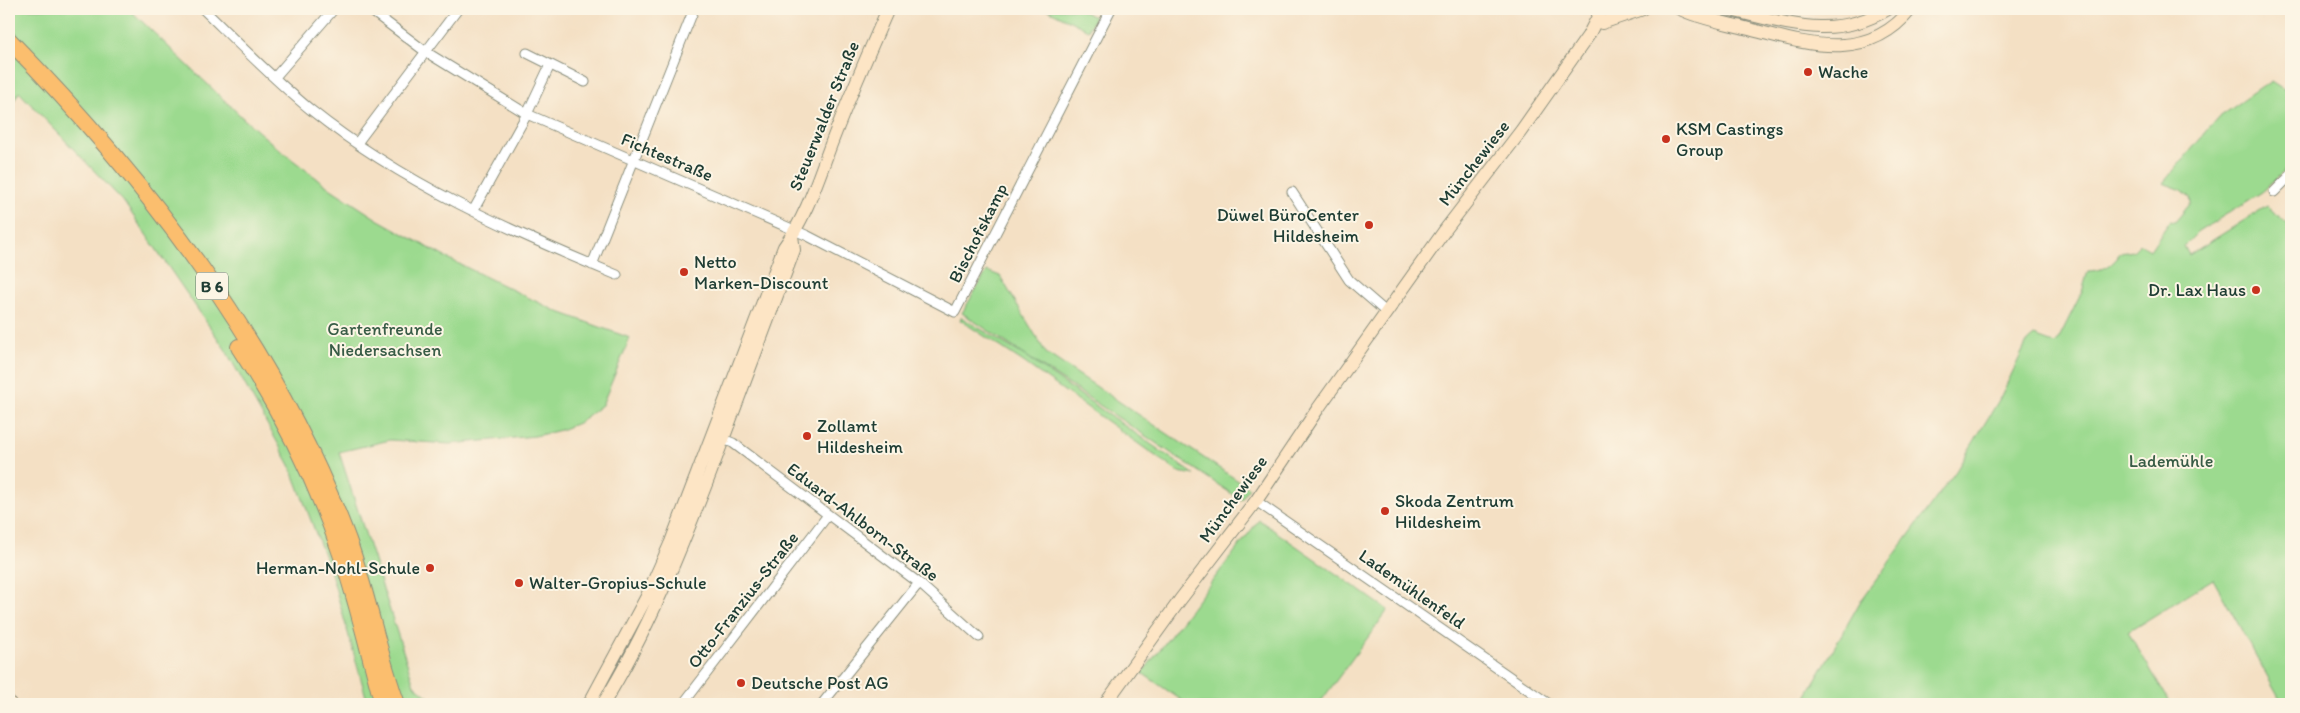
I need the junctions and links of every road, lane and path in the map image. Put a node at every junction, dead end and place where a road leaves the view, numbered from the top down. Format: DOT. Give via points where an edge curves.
graph roads {
  1 [pos="203,9"];
  2 [pos="334,9"];
  3 [pos="369,9"];
  4 [pos="458,9"];
  5 [pos="694,9"];
  6 [pos="888,9"];
  7 [pos="1111,9"];
  8 [pos="1602,9"];
  9 [pos="1615,9"];
  10 [pos="1642,9"];
  11 [pos="1669,9"];
  12 [pos="1726,9"];
  13 [pos="1888,9"];
  14 [pos="1911,9"];
  15 [pos="1683,10"];
  16 [pos="1602,23"];
  17 [pos="1588,36"];
  18 [pos="9,40"];
  19 [pos="426,52"];
  20 [pos="528,53"];
  21 [pos="9,56"];
  22 [pos="550,65"];
  23 [pos="275,76"];
  24 [pos="585,82"];
  25 [pos="527,114"];
  26 [pos="357,143"];
  27 [pos="632,161"];
  28 [pos="2291,175"];
  29 [pos="1292,192"];
  30 [pos="2274,192"];
  31 [pos="473,211"];
  32 [pos="794,233"];
  33 [pos="592,265"];
  34 [pos="617,275"];
  35 [pos="1386,312"];
  36 [pos="717,438"];
  37 [pos="1256,501"];
  38 [pos="828,515"];
  39 [pos="919,583"];
  40 [pos="979,637"];
  41 [pos="383,704"];
  42 [pos="397,704"];
  43 [pos="589,704"];
  44 [pos="603,704"];
  45 [pos="683,704"];
  46 [pos="822,704"];
  47 [pos="1105,704"];
  48 [pos="1549,704"];
  1 -- 23 [label="street"];
  2 -- 23 [label="street"];
  3 -- 19 [label="street, Fichtestraße"];
  4 -- 19 [label="street"];
  5 -- 27 [label="street"];
  6 -- 32 [label="main road, Steuerwalder Straße"];
  7 -- 32 [label="street, Bischofskamp" via="955,312"];
  8 -- 17 [label="main road, Münchewiese"];
  9 -- 16 [label="main road, Münchewiese"];
  10 -- 16 [label="main road, Münchewiese"];
  11 -- 15 [label="main road"];
  12 -- 13 [label="main road" via="1826,28 1864,22"];
  14 -- 15 [label="main road" via="1890,30 1856,45 1837,47 1795,41"];
  16 -- 17 [label="main road, Münchewiese"];
  17 -- 35 [label="main road, Münchewiese" via="1522,131 1465,202"];
  18 -- 42 [label="highway, B 6" via="139,183 204,274 280,391 345,530"];
  19 -- 25 [label="street, Fichtestraße"];
  19 -- 26 [label="street"];
  20 -- 22 [label="street"];
  21 -- 41 [label="highway, B 6" via="89,141 150,215 270,398 338,544"];
  22 -- 24 [label="street"];
  22 -- 25 [label="street"];
  23 -- 26 [label="street" via="312,110"];
  25 -- 27 [label="street, Fichtestraße"];
  25 -- 31 [label="street"];
  26 -- 31 [label="street"];
  27 -- 32 [label="street, Fichtestraße"];
  27 -- 33 [label="street"];
  28 -- 30 [label="street"];
  29 -- 35 [label="street" via="1348,280"];
  31 -- 33 [label="street"];
  32 -- 36 [label="main road, Steuerwalder Straße" via="794,250"];
  33 -- 34 [label="street"];
  35 -- 37 [label="main road, Münchewiese"];
  36 -- 38 [label="street, Eduard-Ahlborn-Straße" via="733,444"];
  36 -- 43 [label="main road, Steuerwalder Straße" via="646,598"];
  36 -- 44 [label="main road, Steuerwalder Straße" via="656,607 631,658"];
  37 -- 47 [label="main road, Münchewiese"];
  37 -- 48 [label="street, Lademühlenfeld"];
  38 -- 39 [label="street, Eduard-Ahlborn-Straße"];
  38 -- 45 [label="street, Otto-Franzius-Straße"];
  39 -- 40 [label="street, Eduard-Ahlborn-Straße"];
  39 -- 46 [label="street"];
}
